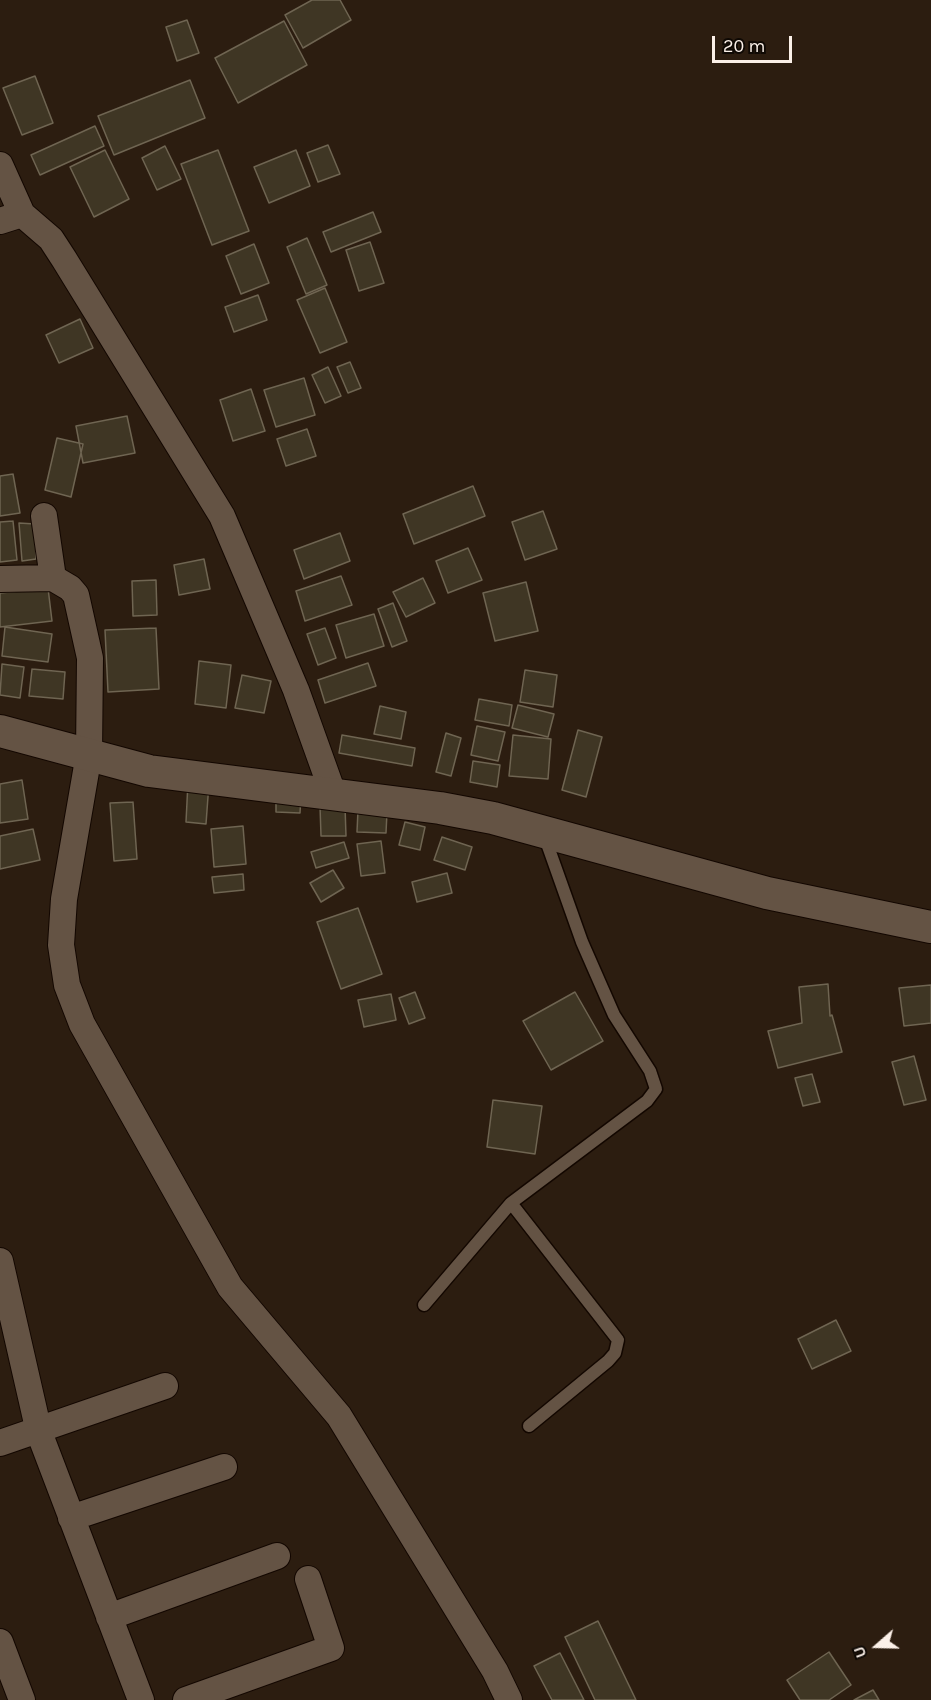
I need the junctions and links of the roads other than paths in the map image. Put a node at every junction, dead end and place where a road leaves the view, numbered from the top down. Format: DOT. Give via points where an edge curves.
graph roads {
  1 [pos="0,165"];
  2 [pos="11,217"];
  3 [pos="44,516"];
  4 [pos="53,578"];
  5 [pos="0,579"];
  6 [pos="0,731"];
  7 [pos="89,754"];
  8 [pos="334,796"];
  9 [pos="542,831"];
  10 [pos="931,927"];
  11 [pos="512,1203"];
  12 [pos="0,1261"];
  13 [pos="424,1305"];
  14 [pos="165,1386"];
  15 [pos="530,1426"];
  16 [pos="39,1432"];
  17 [pos="0,1443"];
  18 [pos="224,1467"];
  19 [pos="71,1518"];
  20 [pos="277,1556"];
  21 [pos="308,1579"];
  22 [pos="109,1617"];
  23 [pos="0,1642"];
  24 [pos="22,1700"];
  25 [pos="141,1700"];
  26 [pos="186,1700"];
  27 [pos="510,1700"];
  1 -- 2 [label="street"];
  2 -- 8 [label="street" via="51,239 222,516 296,690"];
  3 -- 4 [label="street"];
  4 -- 5 [label="street"];
  4 -- 7 [label="street" via="75,595 90,658"];
  6 -- 7 [label="street"];
  7 -- 8 [label="street" via="149,771"];
  7 -- 27 [label="street" via="64,899 61,945 67,985 82,1024 230,1287 339,1416"];
  8 -- 9 [label="street" via="440,808"];
  9 -- 10 [label="street" via="767,893"];
  9 -- 11 [label="lane" via="610,1005 650,1071 656,1089 647,1101"];
  11 -- 13 [label="lane"];
  11 -- 15 [label="lane" via="618,1340 608,1361"];
  12 -- 16 [label="street"];
  14 -- 16 [label="street"];
  16 -- 17 [label="street"];
  16 -- 19 [label="street"];
  18 -- 19 [label="street"];
  19 -- 22 [label="street"];
  20 -- 22 [label="street"];
  21 -- 26 [label="street" via="331,1648"];
  22 -- 25 [label="street"];
  23 -- 24 [label="street"];
}
